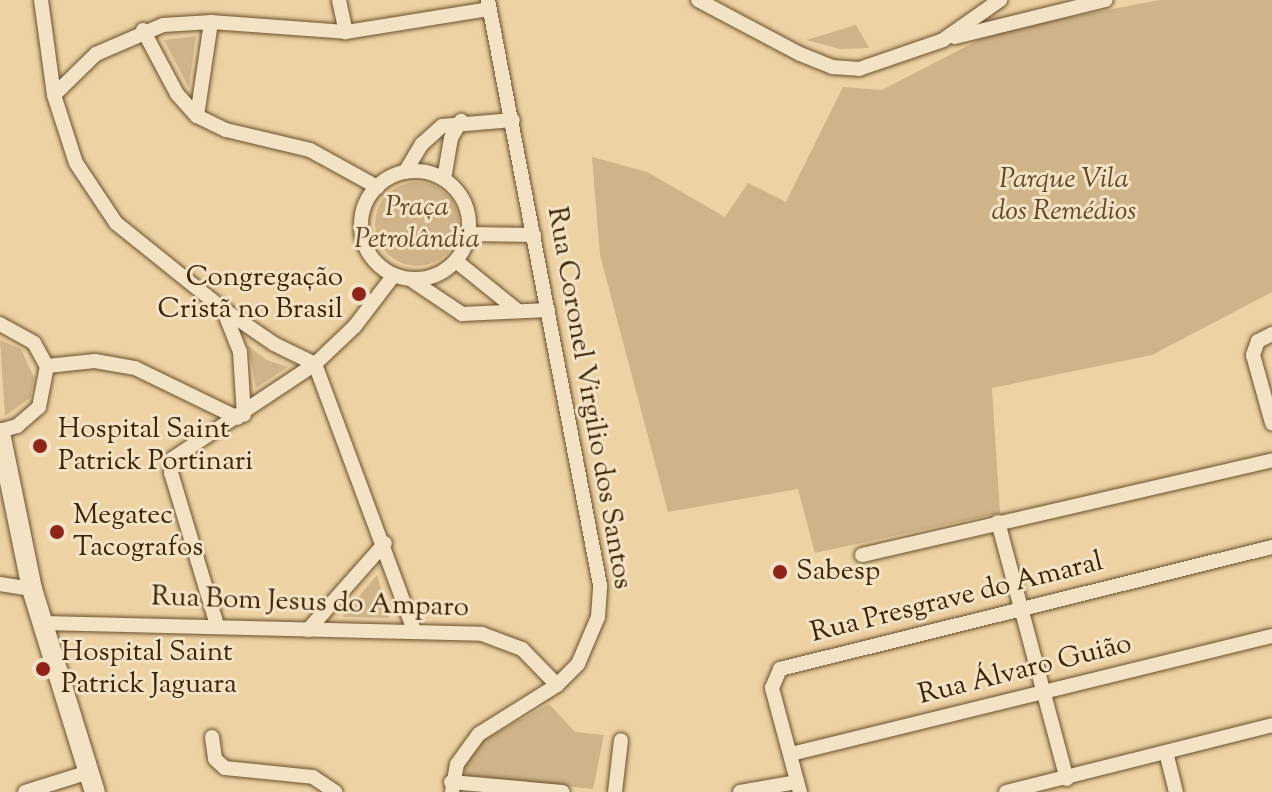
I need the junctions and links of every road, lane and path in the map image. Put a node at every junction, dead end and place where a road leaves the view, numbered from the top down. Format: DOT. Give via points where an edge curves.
graph roads {
  1 [pos="41,0"];
  2 [pos="339,0"];
  3 [pos="698,0"];
  4 [pos="1000,0"];
  5 [pos="1106,0"];
  6 [pos="488,4"];
  7 [pos="211,22"];
  8 [pos="143,30"];
  9 [pos="346,32"];
  10 [pos="943,40"];
  11 [pos="54,95"];
  12 [pos="197,116"];
  13 [pos="513,120"];
  14 [pos="461,121"];
  15 [pos="405,172"];
  16 [pos="444,179"];
  17 [pos="377,187"];
  18 [pos="468,234"];
  19 [pos="534,235"];
  20 [pos="456,261"];
  21 [pos="394,275"];
  22 [pos="410,279"];
  23 [pos="223,309"];
  24 [pos="548,310"];
  25 [pos="518,312"];
  26 [pos="0,324"];
  27 [pos="1272,334"];
  28 [pos="315,364"];
  29 [pos="47,366"];
  30 [pos="241,416"];
  31 [pos="1272,423"];
  32 [pos="0,432"];
  33 [pos="0,452"];
  34 [pos="1272,460"];
  35 [pos="4,485"];
  36 [pos="998,522"];
  37 [pos="385,543"];
  38 [pos="1272,547"];
  39 [pos="862,555"];
  40 [pos="0,584"];
  41 [pos="32,589"];
  42 [pos="1020,611"];
  43 [pos="44,623"];
  44 [pos="217,625"];
  45 [pos="308,630"];
  46 [pos="414,630"];
  47 [pos="1272,636"];
  48 [pos="557,685"];
  49 [pos="1043,693"];
  50 [pos="1272,725"];
  51 [pos="212,737"];
  52 [pos="621,740"];
  53 [pos="1166,752"];
  54 [pos="791,754"];
  55 [pos="1067,779"];
  56 [pos="92,782"];
  57 [pos="452,787"];
  58 [pos="798,787"];
  59 [pos="25,792"];
  60 [pos="335,792"];
  61 [pos="563,792"];
  62 [pos="615,792"];
  63 [pos="740,792"];
  64 [pos="1006,792"];
  65 [pos="1176,792"];
  1 -- 11 [label="street"];
  2 -- 9 [label="street"];
  3 -- 10 [label="street" via="832,67 881,65"];
  4 -- 10 [label="street"];
  5 -- 10 [label="street"];
  6 -- 9 [label="street"];
  6 -- 13 [label="street, Rua Coronel Virgilio dos Santos"];
  7 -- 8 [label="street"];
  7 -- 9 [label="street"];
  7 -- 12 [label="street"];
  8 -- 11 [label="street" via="96,54"];
  8 -- 12 [label="street" via="177,94"];
  11 -- 23 [label="street" via="76,163 102,207"];
  12 -- 17 [label="street" via="226,130 310,150"];
  13 -- 14 [label="street"];
  13 -- 19 [label="street, Rua Coronel Virgilio dos Santos"];
  14 -- 15 [label="street" via="431,133"];
  14 -- 16 [label="street" via="451,138"];
  15 -- 16 [label="street"];
  15 -- 17 [label="street"];
  16 -- 18 [label="street" via="464,203"];
  17 -- 21 [label="street" via="362,218 362,235 379,265"];
  18 -- 19 [label="street"];
  18 -- 20 [label="street"];
  19 -- 24 [label="street, Rua Coronel Virgilio dos Santos"];
  20 -- 22 [label="street" via="427,278"];
  20 -- 25 [label="street"];
  21 -- 22 [label="street"];
  21 -- 28 [label="street" via="355,326"];
  22 -- 25 [label="street" via="462,314"];
  23 -- 28 [label="street"];
  23 -- 30 [label="street" via="240,352"];
  24 -- 25 [label="street"];
  24 -- 48 [label="street, Rua Coronel Virgilio dos Santos" via="600,585 591,640"];
  26 -- 29 [label="street" via="34,343"];
  27 -- 31 [label="street" via="1258,341 1253,355"];
  28 -- 30 [label="street"];
  28 -- 37 [label="street"];
  29 -- 30 [label="street" via="95,361 135,368"];
  29 -- 32 [label="street" via="39,407 17,426"];
  30 -- 44 [label="street" via="170,463"];
  32 -- 33 [label="main road"];
  33 -- 35 [label="main road"];
  34 -- 36 [label="street"];
  35 -- 41 [label="main road"];
  36 -- 39 [label="street"];
  36 -- 42 [label="street"];
  37 -- 45 [label="street"];
  37 -- 46 [label="street"];
  38 -- 42 [label="street, Rua Presgrave do Amaral"];
  40 -- 41 [label="street"];
  41 -- 43 [label="main road"];
  42 -- 49 [label="street"];
  42 -- 54 [label="street, Rua Presgrave do Amaral" via="780,669 772,688"];
  43 -- 44 [label="street, Rua Bom Jesus do Amparo"];
  43 -- 56 [label="main road"];
  44 -- 45 [label="street, Rua Bom Jesus do Amparo"];
  45 -- 46 [label="street, Rua Bom Jesus do Amparo"];
  46 -- 48 [label="street, Rua Bom Jesus do Amparo" via="506,640"];
  47 -- 49 [label="street, Rua Álvaro Guião"];
  48 -- 57 [label="street, Rua Coronel Virgilio dos Santos" via="479,734 457,764"];
  49 -- 54 [label="street, Rua Álvaro Guião"];
  49 -- 55 [label="street"];
  50 -- 53 [label="street"];
  51 -- 60 [label="street" via="215,759 225,768 313,777"];
  52 -- 62 [label="street"];
  53 -- 55 [label="street"];
  53 -- 65 [label="street"];
  54 -- 58 [label="street, Rua Presgrave do Amaral"];
  55 -- 64 [label="street"];
  56 -- 59 [label="street"];
  57 -- 61 [label="street"];
  58 -- 63 [label="street"];
}
